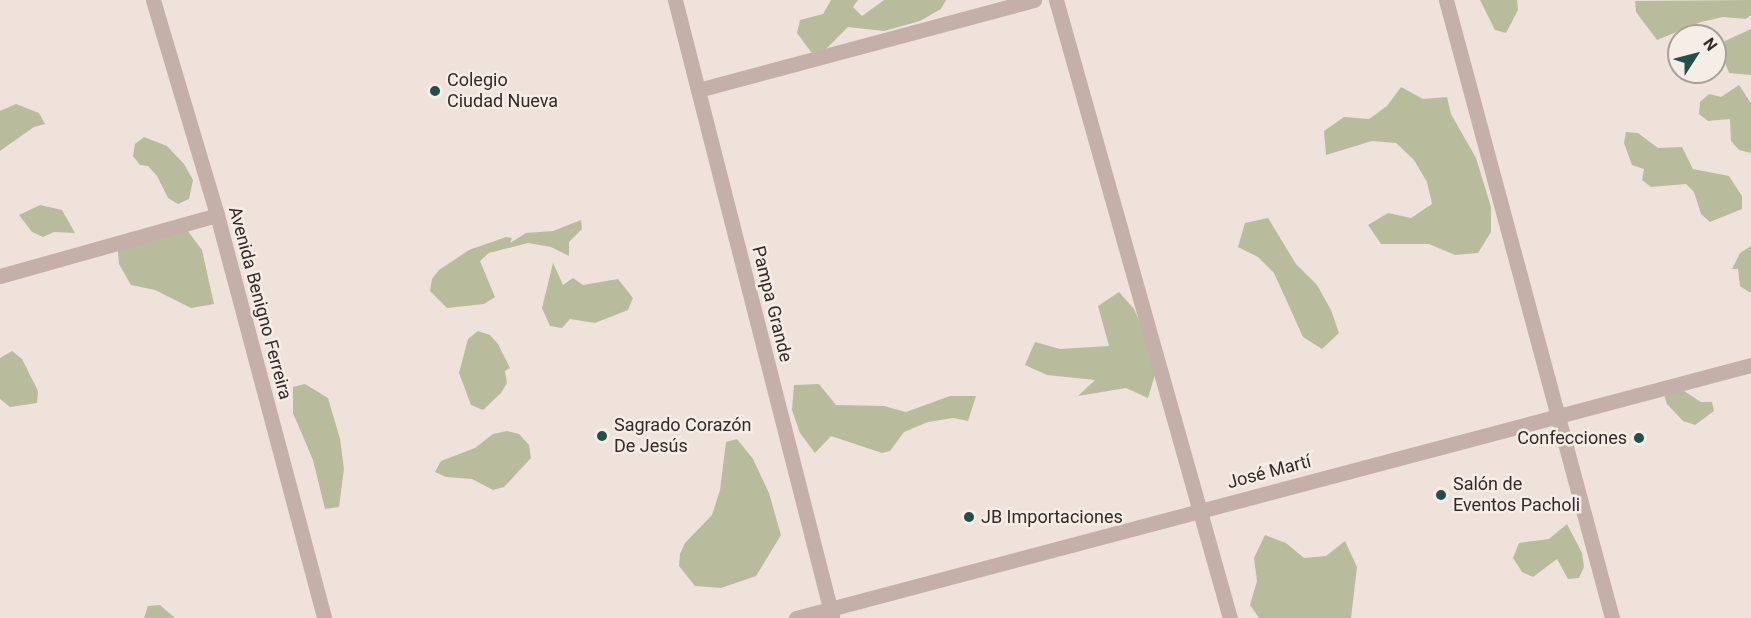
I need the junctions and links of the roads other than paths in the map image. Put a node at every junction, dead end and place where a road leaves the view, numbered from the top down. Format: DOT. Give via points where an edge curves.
graph roads {
  1 [pos="153,0"];
  2 [pos="675,0"];
  3 [pos="1034,0"];
  4 [pos="1056,0"];
  5 [pos="1446,0"];
  6 [pos="698,90"];
  7 [pos="217,215"];
  8 [pos="0,276"];
  9 [pos="1751,365"];
  10 [pos="1559,416"];
  11 [pos="1200,511"];
  12 [pos="831,613"];
  13 [pos="324,618"];
  14 [pos="796,618"];
  15 [pos="1230,618"];
  16 [pos="1612,618"];
  1 -- 7 [label="street, Avenida Benigno Ferreira"];
  2 -- 6 [label="street, Pampa Grande"];
  3 -- 6 [label="street"];
  4 -- 11 [label="street"];
  5 -- 10 [label="street"];
  6 -- 12 [label="street, Pampa Grande"];
  7 -- 8 [label="street"];
  7 -- 13 [label="street, Avenida Benigno Ferreira"];
  9 -- 10 [label="street, José Martí"];
  10 -- 11 [label="street, José Martí"];
  10 -- 16 [label="street"];
  11 -- 12 [label="street, José Martí"];
  11 -- 15 [label="street"];
  12 -- 14 [label="street, José Martí"];
}
